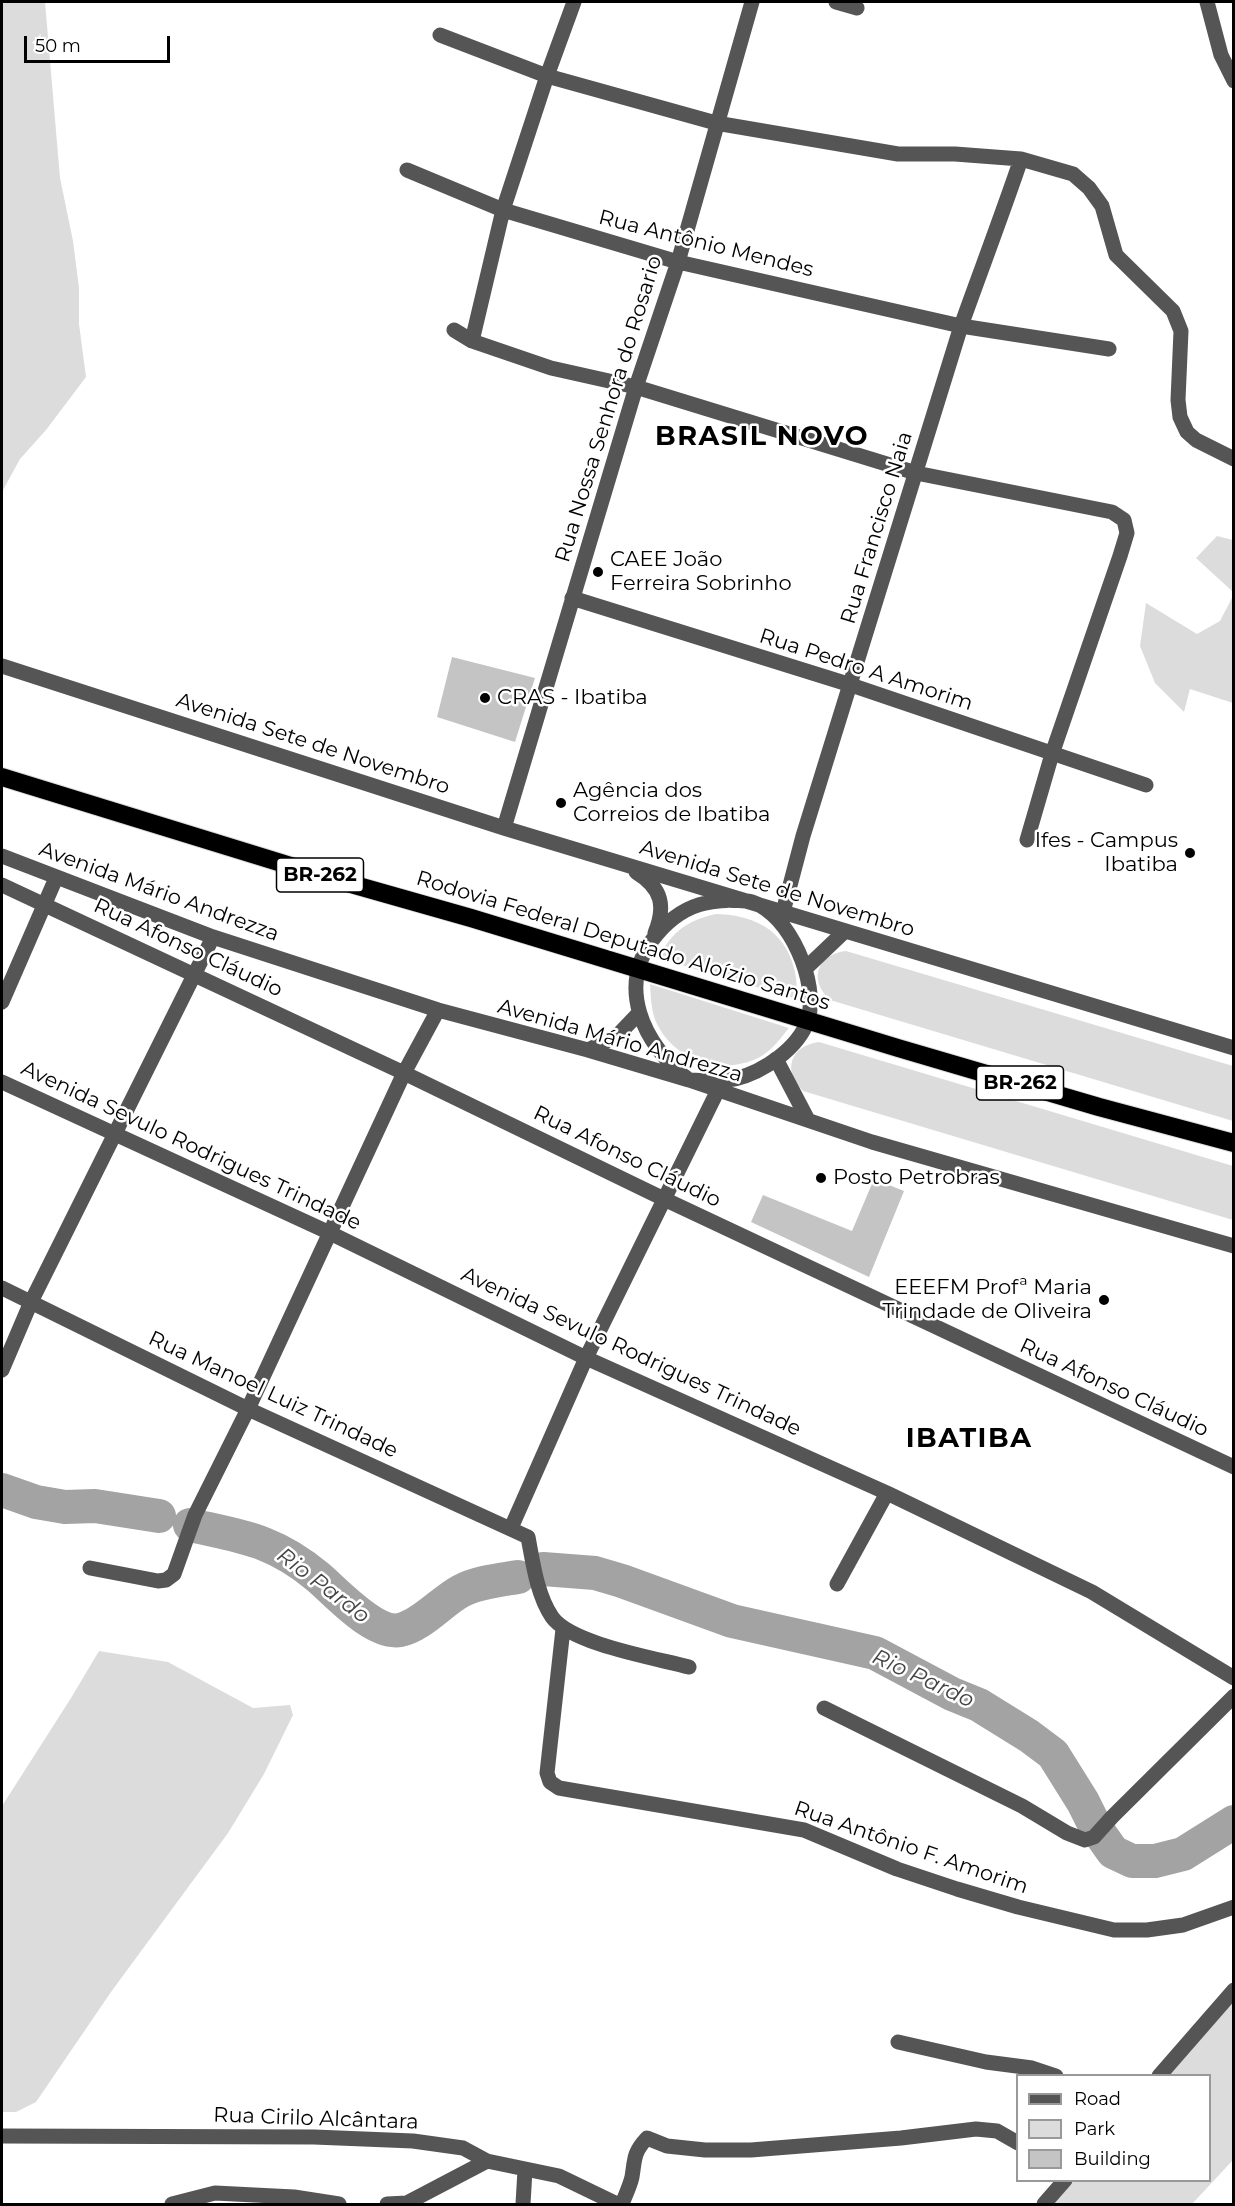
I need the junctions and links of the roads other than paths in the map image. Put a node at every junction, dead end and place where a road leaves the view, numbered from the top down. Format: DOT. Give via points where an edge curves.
graph roads {
  1 [pos="574,2"];
  2 [pos="752,2"];
  3 [pos="836,2"];
  4 [pos="1207,2"];
  5 [pos="857,8"];
  6 [pos="440,35"];
  7 [pos="547,76"];
  8 [pos="1233,81"];
  9 [pos="716,123"];
  10 [pos="1021,159"];
  11 [pos="407,170"];
  12 [pos="503,210"];
  13 [pos="678,262"];
  14 [pos="961,326"];
  15 [pos="454,330"];
  16 [pos="472,340"];
  17 [pos="1109,349"];
  18 [pos="636,387"];
  19 [pos="1233,459"];
  20 [pos="916,473"];
  21 [pos="572,598"];
  22 [pos="2,666"];
  23 [pos="851,685"];
  24 [pos="1052,754"];
  25 [pos="2,777"];
  26 [pos="1146,785"];
  27 [pos="504,828"];
  28 [pos="1028,840"];
  29 [pos="2,856"];
  30 [pos="621,863"];
  31 [pos="56,878"];
  32 [pos="2,885"];
  33 [pos="752,902"];
  34 [pos="45,904"];
  35 [pos="783,912"];
  36 [pos="845,931"];
  37 [pos="213,937"];
  38 [pos="651,940"];
  39 [pos="805,969"];
  40 [pos="639,970"];
  41 [pos="193,974"];
  42 [pos="2,1002"];
  43 [pos="438,1010"];
  44 [pos="639,1013"];
  45 [pos="808,1020"];
  46 [pos="1233,1048"];
  47 [pos="588,1050"];
  48 [pos="776,1059"];
  49 [pos="404,1073"];
  50 [pos="689,1080"];
  51 [pos="2,1082"];
  52 [pos="717,1092"];
  53 [pos="808,1120"];
  54 [pos="114,1133"];
  55 [pos="1233,1143"];
  56 [pos="664,1199"];
  57 [pos="330,1233"];
  58 [pos="1233,1246"];
  59 [pos="2,1288"];
  60 [pos="31,1302"];
  61 [pos="586,1358"];
  62 [pos="2,1370"];
  63 [pos="248,1409"];
  64 [pos="1233,1467"];
  65 [pos="887,1493"];
  66 [pos="511,1528"];
  67 [pos="90,1568"];
  68 [pos="837,1584"];
  69 [pos="563,1629"];
  70 [pos="689,1667"];
  71 [pos="1233,1678"];
  72 [pos="1233,1696"];
  73 [pos="824,1708"];
  74 [pos="1233,1907"];
  75 [pos="1233,1990"];
  76 [pos="898,2042"];
  77 [pos="1050,2074"];
  78 [pos="1161,2074"];
  79 [pos="2,2136"];
  80 [pos="1016,2142"];
  81 [pos="487,2161"];
  82 [pos="525,2170"];
  83 [pos="1057,2184"];
  84 [pos="172,2205"];
  85 [pos="339,2205"];
  86 [pos="387,2205"];
  87 [pos="523,2205"];
  88 [pos="617,2205"];
  89 [pos="622,2205"];
  90 [pos="1044,2205"];
  1 -- 7 [label="street"];
  2 -- 9 [label="street, Rua Nossa Senhora do Rosario"];
  3 -- 5 [label="street"];
  4 -- 8 [label="street" via="1221,55"];
  6 -- 7 [label="street"];
  7 -- 9 [label="street"];
  7 -- 12 [label="street"];
  9 -- 10 [label="street" via="898,154"];
  9 -- 13 [label="street, Rua Nossa Senhora do Rosario"];
  10 -- 14 [label="street, Rua Francisco Naia"];
  10 -- 19 [label="street" via="1073,174 1102,206 1116,255 1173,311 1181,332 1178,400 1187,432"];
  11 -- 12 [label="street, Rua Antônio Mendes"];
  12 -- 13 [label="street, Rua Antônio Mendes"];
  12 -- 16 [label="street"];
  13 -- 14 [label="street, Rua Antônio Mendes"];
  13 -- 18 [label="street, Rua Nossa Senhora do Rosario"];
  14 -- 17 [label="street, Rua Antônio Mendes"];
  14 -- 20 [label="street, Rua Francisco Naia"];
  15 -- 16 [label="street"];
  16 -- 18 [label="street" via="551,368"];
  18 -- 20 [label="street"];
  18 -- 21 [label="street, Rua Nossa Senhora do Rosario"];
  20 -- 23 [label="street, Rua Francisco Naia"];
  20 -- 24 [label="street" via="1112,513 1124,520 1127,533"];
  21 -- 23 [label="street, Rua Pedro A Amorim"];
  21 -- 27 [label="street, Rua Nossa Senhora do Rosario"];
  22 -- 27 [label="street, Avenida Sete de Novembro"];
  23 -- 24 [label="street, Rua Pedro A Amorim"];
  23 -- 35 [label="street, Rua Francisco Naia"];
  24 -- 26 [label="street, Rua Pedro A Amorim"];
  24 -- 28 [label="street"];
  25 -- 40 [label="highway, Rodovia Federal Deputado Aloízio Santos / BR-262"];
  27 -- 30 [label="street, Avenida Sete de Novembro"];
  29 -- 31 [label="street, Avenida Mário Andrezza"];
  30 -- 33 [label="street, Avenida Sete de Novembro"];
  30 -- 38 [label="street" via="657,890 661,904 659,922"];
  31 -- 34 [label="street"];
  31 -- 37 [label="street, Avenida Mário Andrezza"];
  32 -- 34 [label="street, Rua Afonso Cláudio"];
  33 -- 35 [label="street, Avenida Sete de Novembro"];
  33 -- 38 [label="street" via="729,900 685,910"];
  33 -- 39 [label="street" via="780,923"];
  34 -- 41 [label="street, Rua Afonso Cláudio"];
  34 -- 42 [label="street"];
  35 -- 36 [label="street, Avenida Sete de Novembro"];
  36 -- 39 [label="street"];
  36 -- 46 [label="street, Avenida Sete de Novembro"];
  37 -- 41 [label="street"];
  37 -- 43 [label="street, Avenida Mário Andrezza"];
  38 -- 40 [label="street"];
  39 -- 45 [label="street"];
  40 -- 44 [label="street"];
  40 -- 45 [label="highway, Rodovia Federal Deputado Aloízio Santos / BR-262"];
  41 -- 49 [label="street, Rua Afonso Cláudio"];
  41 -- 54 [label="street"];
  43 -- 47 [label="street, Avenida Mário Andrezza"];
  43 -- 49 [label="street"];
  44 -- 47 [label="street" via="617,1036"];
  44 -- 50 [label="street" via="657,1051"];
  45 -- 48 [label="street" via="789,1048"];
  45 -- 55 [label="highway, Rodovia Federal Deputado Aloízio Santos / BR-262"];
  47 -- 50 [label="street, Avenida Mário Andrezza"];
  48 -- 50 [label="street" via="735,1079"];
  48 -- 53 [label="street"];
  49 -- 56 [label="street, Rua Afonso Cláudio"];
  49 -- 57 [label="street"];
  50 -- 52 [label="street, Avenida Mário Andrezza"];
  51 -- 54 [label="street, Avenida Sevulo Rodrigues Trindade"];
  52 -- 53 [label="street, Avenida Mário Andrezza"];
  52 -- 56 [label="street"];
  53 -- 58 [label="street, Avenida Mário Andrezza"];
  54 -- 57 [label="street, Avenida Sevulo Rodrigues Trindade"];
  54 -- 60 [label="street"];
  56 -- 61 [label="street"];
  56 -- 64 [label="street, Rua Afonso Cláudio"];
  57 -- 61 [label="street, Avenida Sevulo Rodrigues Trindade"];
  57 -- 63 [label="street"];
  59 -- 60 [label="street, Rua Manoel Luiz Trindade"];
  60 -- 62 [label="street"];
  60 -- 63 [label="street, Rua Manoel Luiz Trindade"];
  61 -- 65 [label="street, Avenida Sevulo Rodrigues Trindade"];
  61 -- 66 [label="street"];
  63 -- 66 [label="street, Rua Manoel Luiz Trindade"];
  63 -- 67 [label="street" via="193,1521 174,1574 158,1581"];
  65 -- 68 [label="street"];
  65 -- 71 [label="street, Avenida Sevulo Rodrigues Trindade" via="1092,1592"];
  66 -- 69 [label="street, Rua Manoel Luiz Trindade" via="530,1544 544,1603"];
  69 -- 70 [label="street" via="592,1641"];
  69 -- 74 [label="street, Rua Antônio F. Amorim" via="547,1773 550,1782 559,1788 804,1830 957,1889 1114,1930 1182,1924"];
  72 -- 73 [label="street" via="1094,1837 1084,1840"];
  75 -- 78 [label="street"];
  76 -- 77 [label="street"];
  79 -- 81 [label="street, Rua Cirilo Alcântara" via="413,2142 463,2148"];
  80 -- 89 [label="street" via="997,2131 976,2129 751,2150 667,2146 647,2138 633,2161 632,2178"];
  81 -- 82 [label="street, Rua Cirilo Alcântara"];
  81 -- 86 [label="street" via="406,2203"];
  82 -- 87 [label="street"];
  82 -- 88 [label="street, Rua Cirilo Alcântara" via="559,2176"];
  83 -- 90 [label="street"];
  84 -- 85 [label="street" via="215,2193 294,2197"];
}
